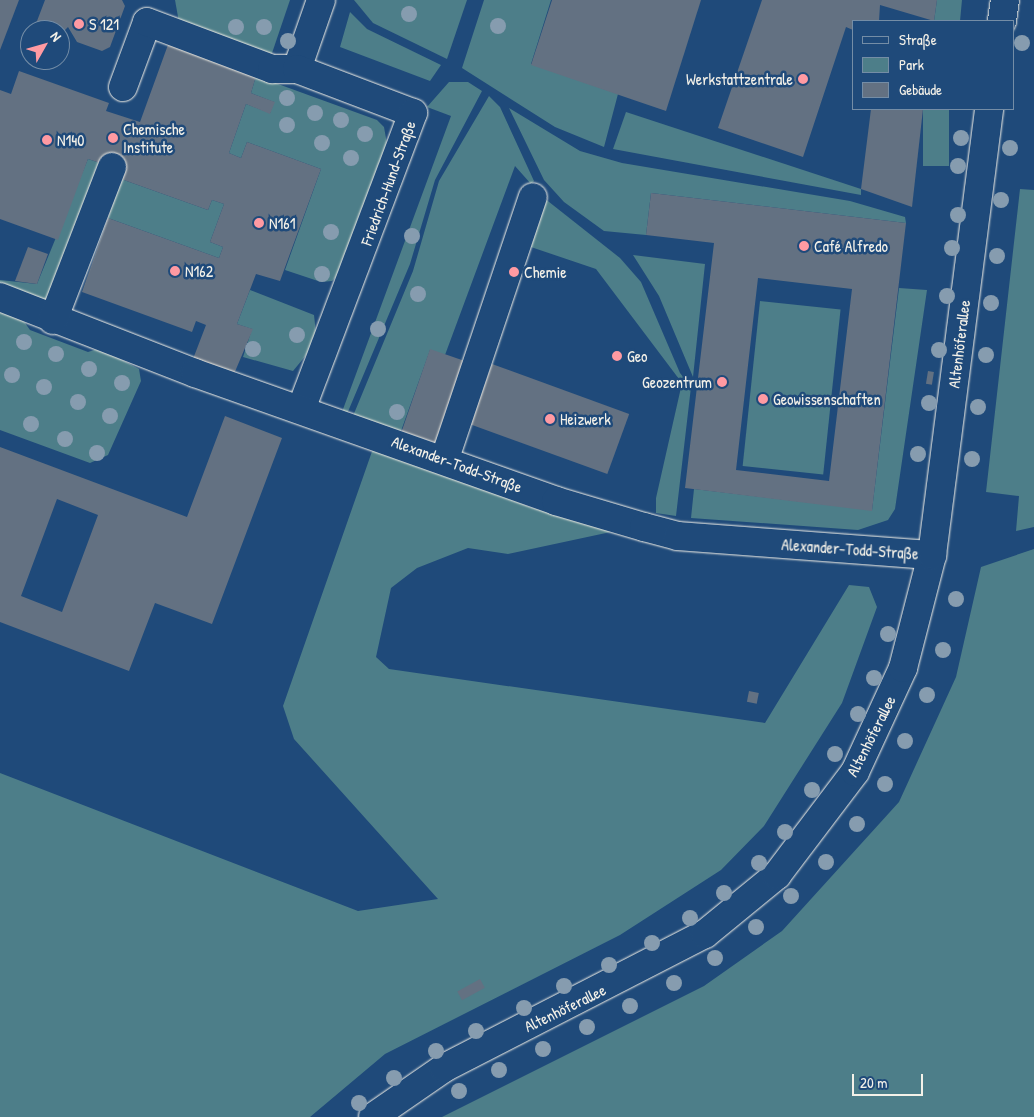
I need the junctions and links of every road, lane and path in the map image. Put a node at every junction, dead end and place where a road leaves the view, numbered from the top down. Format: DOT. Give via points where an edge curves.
graph roads {
  1 [pos="321,0"];
  2 [pos="1005,0"];
  3 [pos="1002,20"];
  4 [pos="297,69"];
  5 [pos="123,87"];
  6 [pos="989,110"];
  7 [pos="112,167"];
  8 [pos="533,197"];
  9 [pos="0,297"];
  10 [pos="53,320"];
  11 [pos="301,410"];
  12 [pos="445,458"];
  13 [pos="932,555"];
  14 [pos="373,1117"];
  1 -- 4 [label="street"];
  2 -- 3 [label="street"];
  4 -- 5 [label="street" via="272,69 147,22"];
  4 -- 11 [label="street, Friedrich-Hund-Straße" via="413,113"];
  6 -- 13 [label="street, Altenhöferallee"];
  7 -- 10 [label="street"];
  8 -- 12 [label="street"];
  9 -- 10 [label="street, Alexander-Todd-Straße"];
  10 -- 11 [label="street, Alexander-Todd-Straße"];
  11 -- 12 [label="street, Alexander-Todd-Straße"];
  12 -- 13 [label="street, Alexander-Todd-Straße" via="556,501 678,536"];
  13 -- 14 [label="street, Altenhöferallee" via="905,659 882,721 855,772 777,875 736,911 671,954 444,1068"];
}
